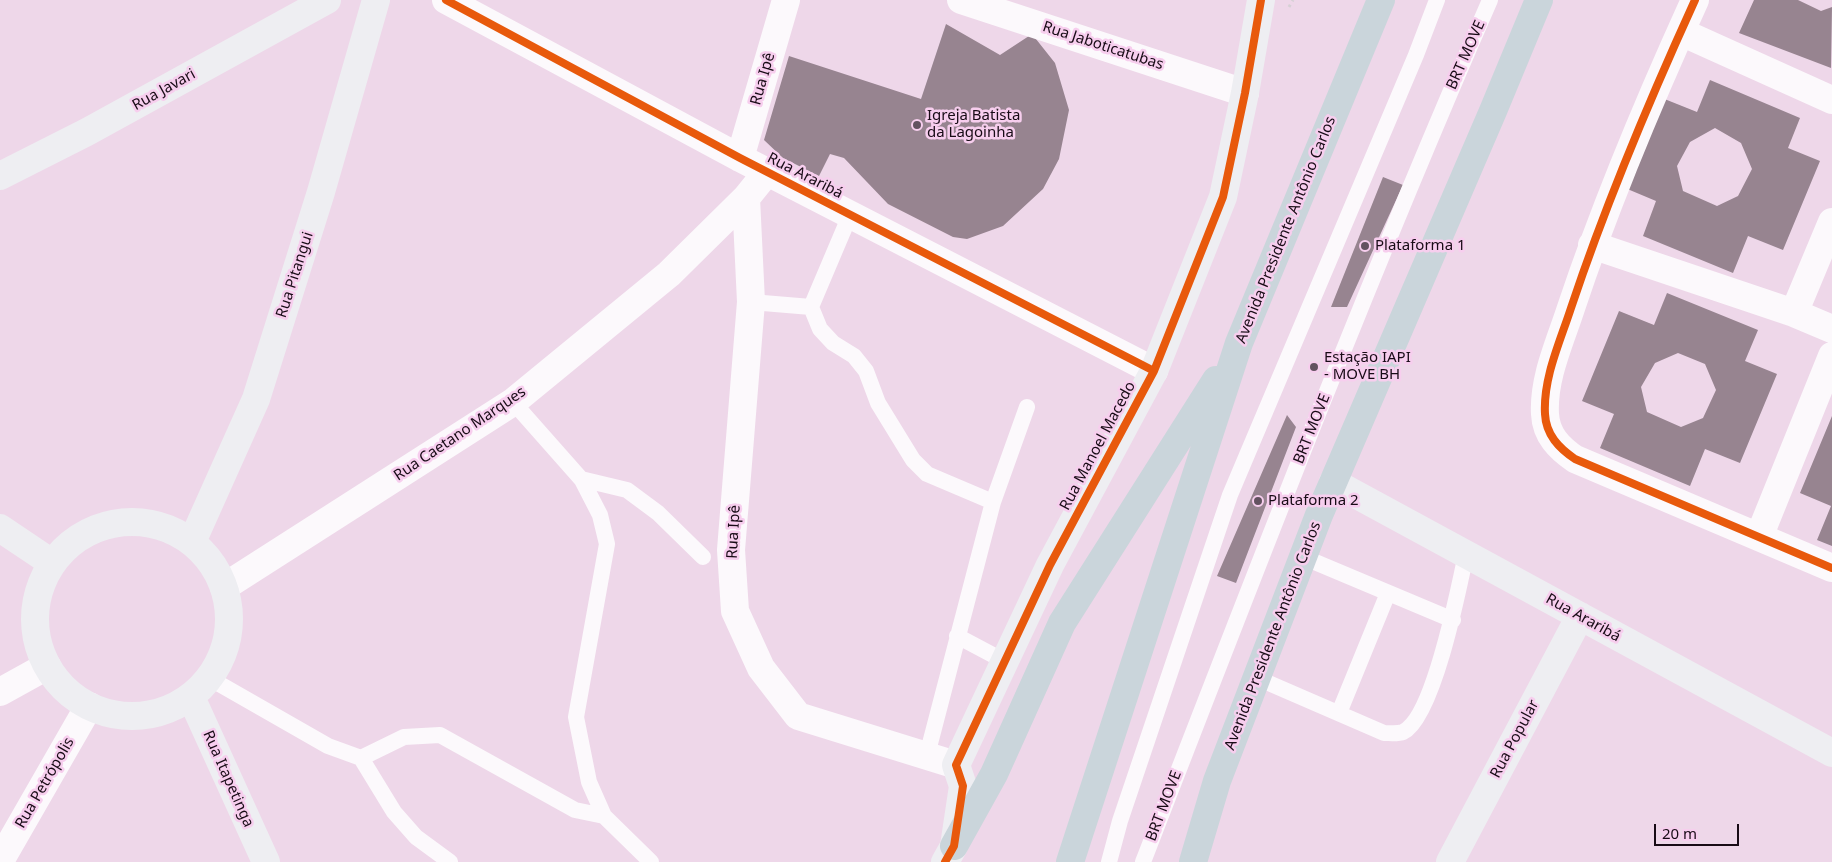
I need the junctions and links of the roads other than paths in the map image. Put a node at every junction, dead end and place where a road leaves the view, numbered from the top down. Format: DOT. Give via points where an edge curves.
graph roads {
  1 [pos="327,0"];
  2 [pos="376,0"];
  3 [pos="446,0"];
  4 [pos="786,0"];
  5 [pos="961,0"];
  6 [pos="1261,0"];
  7 [pos="1381,0"];
  8 [pos="1437,0"];
  9 [pos="1490,0"];
  10 [pos="1538,0"];
  11 [pos="1695,0"];
  12 [pos="1681,32"];
  13 [pos="1245,93"];
  14 [pos="1832,100"];
  15 [pos="740,158"];
  16 [pos="767,172"];
  17 [pos="0,176"];
  18 [pos="746,198"];
  19 [pos="850,215"];
  20 [pos="1832,222"];
  21 [pos="1592,246"];
  22 [pos="751,302"];
  23 [pos="811,307"];
  24 [pos="1794,313"];
  25 [pos="1832,329"];
  26 [pos="1239,343"];
  27 [pos="1832,356"];
  28 [pos="1154,371"];
  29 [pos="513,402"];
  30 [pos="1027,407"];
  31 [pos="582,479"];
  32 [pos="1333,482"];
  33 [pos="993,502"];
  34 [pos="0,528"];
  35 [pos="1759,537"];
  36 [pos="192,542"];
  37 [pos="1466,554"];
  38 [pos="703,557"];
  39 [pos="1303,557"];
  40 [pos="52,563"];
  41 [pos="1832,568"];
  42 [pos="224,587"];
  43 [pos="1388,592"];
  44 [pos="1580,616"];
  45 [pos="1453,620"];
  46 [pos="957,636"];
  47 [pos="1006,662"];
  48 [pos="47,666"];
  49 [pos="1257,678"];
  50 [pos="200,687"];
  51 [pos="0,692"];
  52 [pos="89,706"];
  53 [pos="1339,713"];
  54 [pos="1832,753"];
  55 [pos="927,755"];
  56 [pos="361,758"];
  57 [pos="956,765"];
  58 [pos="604,816"];
  59 [pos="949,857"];
  60 [pos="0,861"];
  61 [pos="266,862"];
  62 [pos="450,862"];
  63 [pos="651,862"];
  64 [pos="1070,862"];
  65 [pos="1109,862"];
  66 [pos="1142,862"];
  67 [pos="1193,862"];
  68 [pos="1450,862"];
  1 -- 17 [label="street, Rua Javari"];
  2 -- 36 [label="street, Rua Pitangui" via="322,192 256,399"];
  3 -- 15 [label="street, Rua Araribá"];
  4 -- 15 [label="street, Rua Ipê"];
  5 -- 13 [label="street, Rua Jaboticatubas"];
  6 -- 13 [label="street, Rua Manoel Macedo"];
  7 -- 26 [label="highway, Avenida Presidente Antônio Carlos"];
  8 -- 65 [label="lane" via="1230,495"];
  9 -- 66 [label="lane, BRT MOVE" via="1288,489"];
  10 -- 32 [label="highway, Avenida Presidente Antônio Carlos" via="1490,120"];
  11 -- 12 [label="street"];
  12 -- 14 [label="street"];
  12 -- 21 [label="street"];
  13 -- 28 [label="street, Rua Manoel Macedo" via="1223,197"];
  15 -- 16 [label="street, Rua Araribá"];
  16 -- 18 [label="street"];
  16 -- 19 [label="street, Rua Araribá"];
  18 -- 22 [label="street, Rua Ipê"];
  18 -- 29 [label="street, Rua Caetano Marques" via="669,274"];
  19 -- 23 [label="lane"];
  19 -- 28 [label="street, Rua Araribá"];
  20 -- 24 [label="street"];
  21 -- 24 [label="street"];
  21 -- 35 [label="street" via="1551,368 1545,399 1545,417 1550,434 1560,448 1575,459"];
  22 -- 23 [label="lane"];
  22 -- 55 [label="street, Rua Ipê" via="731,550 735,611 761,668 798,716"];
  23 -- 33 [label="lane" via="820,328 832,342 854,356 866,372 878,403 913,460 927,474"];
  24 -- 25 [label="street"];
  26 -- 59 [label="highway" via="1062,623 994,774"];
  26 -- 64 [label="highway, Avenida Presidente Antônio Carlos"];
  27 -- 35 [label="street"];
  28 -- 47 [label="street, Rua Manoel Macedo" via="1050,565"];
  29 -- 31 [label="lane"];
  29 -- 42 [label="street, Rua Caetano Marques"];
  30 -- 33 [label="lane"];
  31 -- 38 [label="lane" via="627,490 658,513"];
  31 -- 58 [label="lane" via="600,515 607,544 576,717 589,782"];
  32 -- 37 [label="street, Rua Araribá"];
  32 -- 39 [label="highway, Avenida Presidente Antônio Carlos"];
  33 -- 46 [label="lane"];
  34 -- 40 [label="street"];
  35 -- 41 [label="street"];
  36 -- 40 [label="street" via="157,524 117,522 80,536"];
  36 -- 42 [label="street" via="212,562"];
  37 -- 44 [label="street, Rua Araribá"];
  37 -- 45 [label="lane"];
  39 -- 43 [label="lane"];
  39 -- 49 [label="highway, Avenida Presidente Antônio Carlos"];
  40 -- 48 [label="street" via="37,596 35,632"];
  42 -- 50 [label="street" via="230,618 225,648"];
  43 -- 45 [label="lane"];
  43 -- 53 [label="lane"];
  44 -- 54 [label="street, Rua Araribá"];
  44 -- 68 [label="street, Rua Popular"];
  45 -- 53 [label="lane" via="1424,706 1413,724 1402,732 1384,733"];
  46 -- 47 [label="lane"];
  46 -- 55 [label="lane"];
  47 -- 57 [label="street, Rua Manoel Macedo"];
  48 -- 51 [label="street"];
  48 -- 52 [label="street" via="66,690"];
  49 -- 53 [label="lane"];
  49 -- 67 [label="highway, Avenida Presidente Antônio Carlos" via="1217,781"];
  50 -- 52 [label="street" via="159,713 124,716"];
  50 -- 56 [label="lane"];
  50 -- 61 [label="street, Rua Itapetinga"];
  52 -- 60 [label="street, Rua Petrópolis"];
  55 -- 57 [label="street, Rua Ipê"];
  56 -- 58 [label="lane" via="404,737 440,735 574,810"];
  56 -- 62 [label="lane" via="394,812 416,837"];
  57 -- 59 [label="street" via="963,786"];
  58 -- 63 [label="lane"];
}
